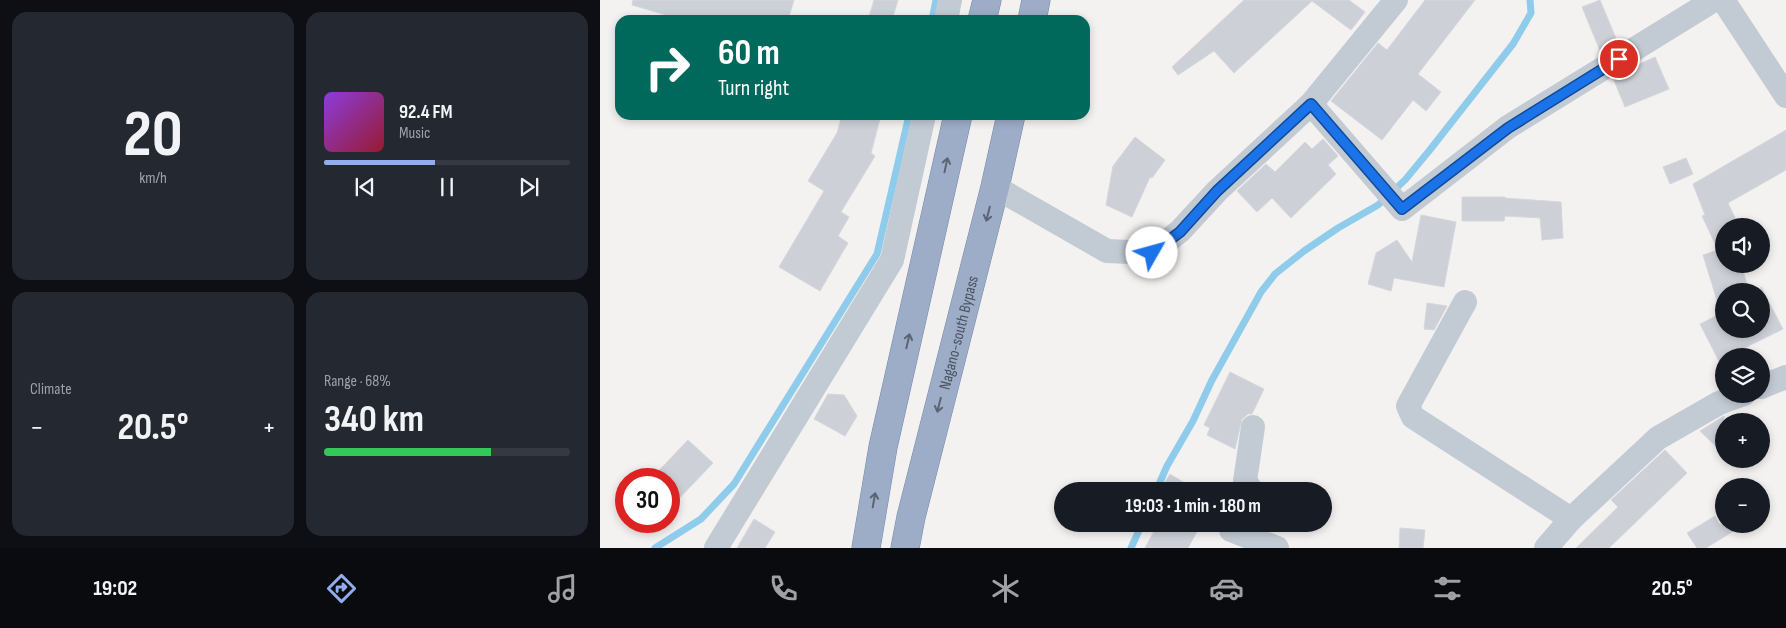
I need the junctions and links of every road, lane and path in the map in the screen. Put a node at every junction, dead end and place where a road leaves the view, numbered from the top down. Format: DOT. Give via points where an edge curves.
graph roads {
  1 [pos="950,0"];
  2 [pos="987,0"];
  3 [pos="1036,0"];
  4 [pos="1396,0"];
  5 [pos="1714,0"];
  6 [pos="1724,0"];
  7 [pos="947,15"];
  8 [pos="983,15"];
  9 [pos="1033,15"];
  10 [pos="1786,96"];
  11 [pos="1311,104"];
  12 [pos="923,120"];
  13 [pos="957,120"];
  14 [pos="1010,120"];
  15 [pos="995,187"];
  16 [pos="1464,302"];
  17 [pos="1786,378"];
  18 [pos="1770,384"];
  19 [pos="1722,403"];
  20 [pos="1253,427"];
  21 [pos="1246,482"];
  22 [pos="1571,519"];
  23 [pos="1228,534"];
  24 [pos="716,548"];
  25 [pos="866,548"];
  26 [pos="904,548"];
  27 [pos="1277,548"];
  28 [pos="1546,548"];
  1 -- 7 [label="street"];
  2 -- 8 [label="highway"];
  3 -- 9 [label="highway"];
  4 -- 11 [label="street"];
  5 -- 11 [label="street" via="1508,128 1402,209"];
  6 -- 10 [label="street"];
  11 -- 15 [label="street" via="1217,191 1180,232 1152,253 1106,251"];
  12 -- 24 [label="street" via="892,260"];
  25 -- 13 [label="highway, one-way" via="883,448"];
  14 -- 15 [label="highway, Nagano-south Bypass"];
  15 -- 26 [label="highway, Nagano-south Bypass, one-way"];
  16 -- 22 [label="street" via="1408,406 1413,417"];
  17 -- 18 [label="street"];
  19 -- 22 [label="street" via="1658,438"];
  20 -- 21 [label="street"];
  22 -- 28 [label="street"];
  23 -- 27 [label="street"];
}
